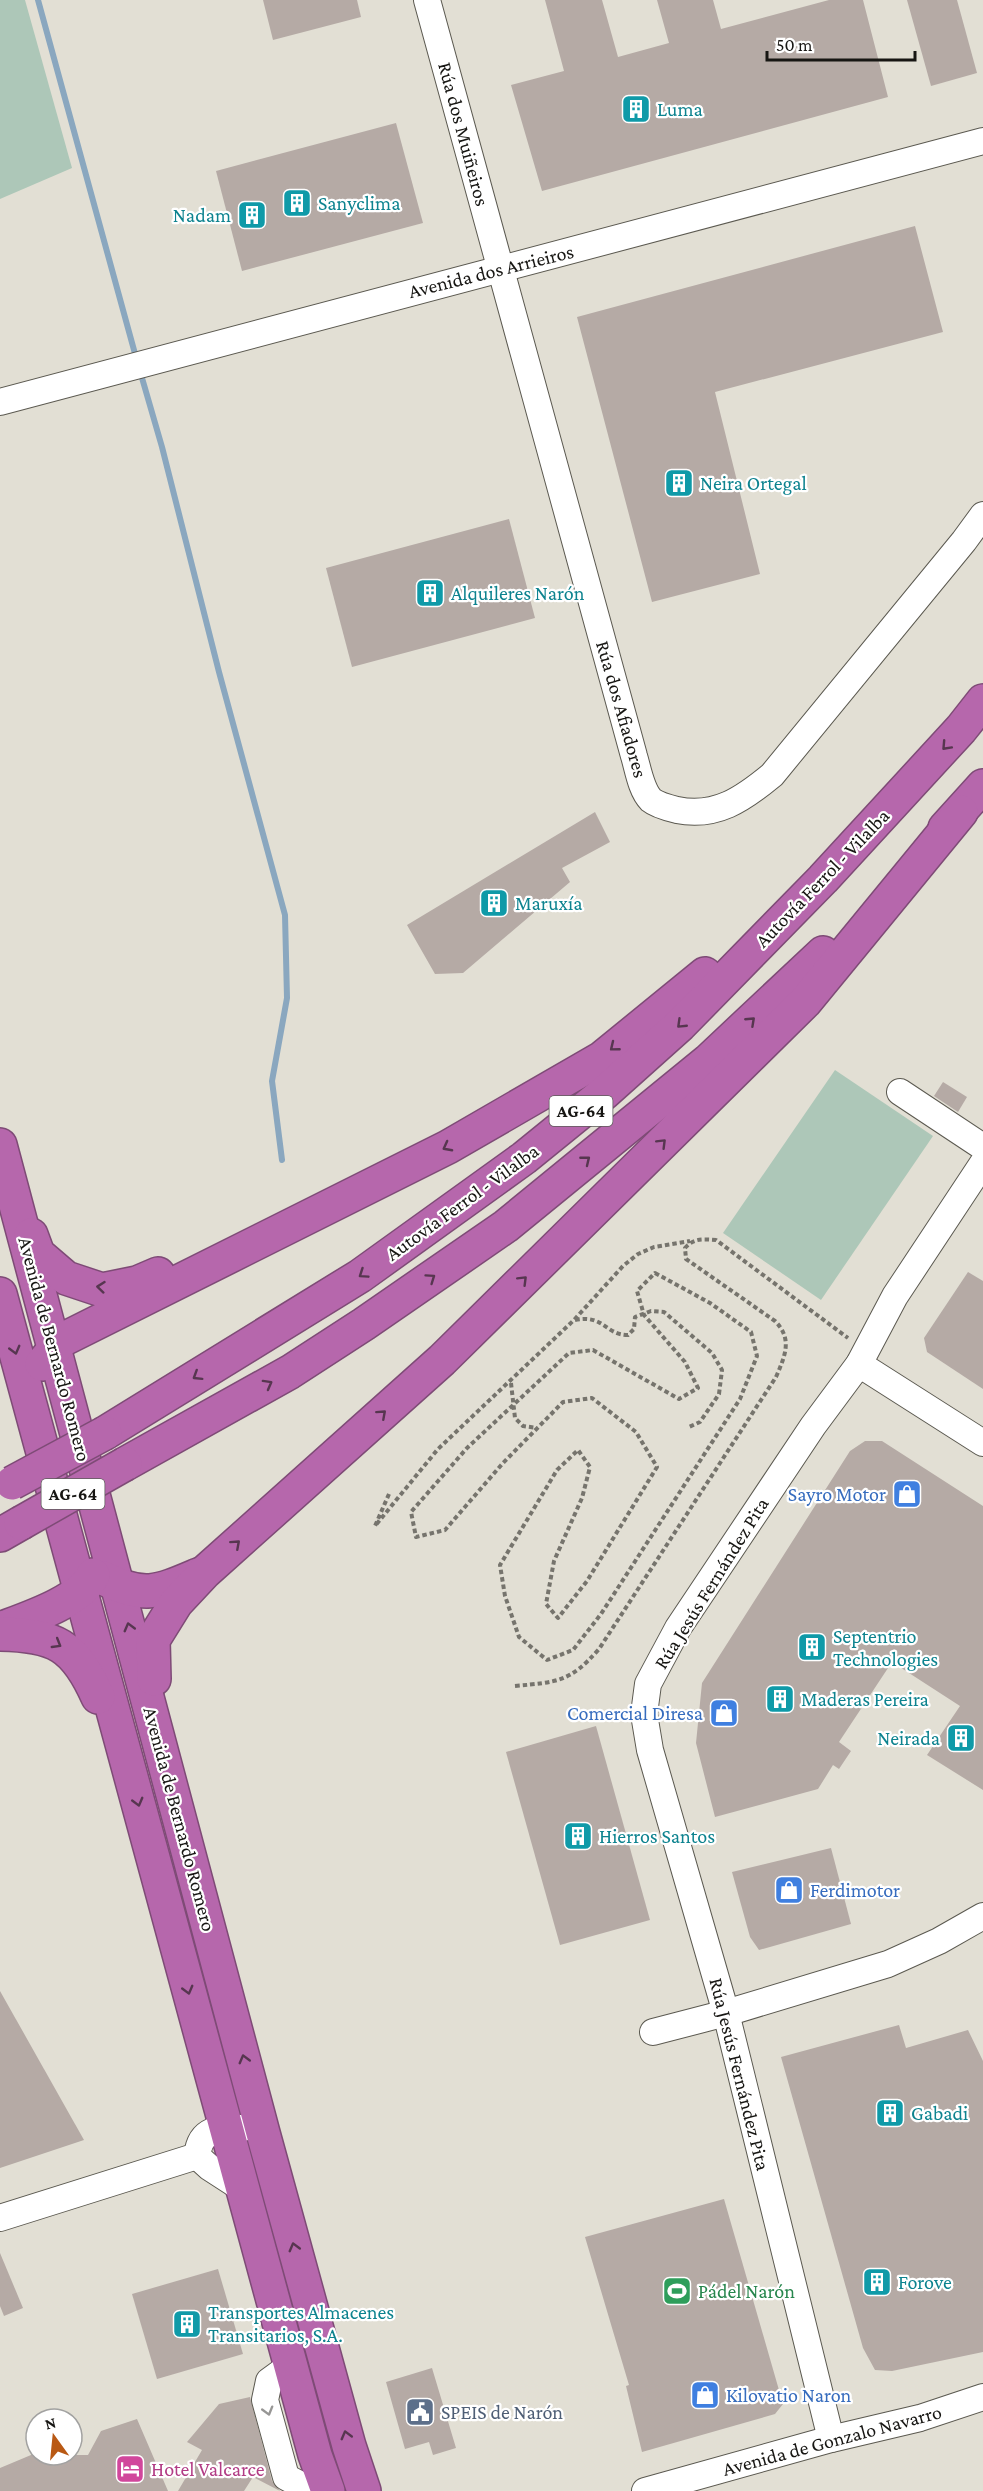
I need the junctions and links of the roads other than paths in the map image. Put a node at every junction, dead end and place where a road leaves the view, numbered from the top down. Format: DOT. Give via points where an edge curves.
graph roads {
  1 [pos="427,0"];
  2 [pos="983,141"];
  3 [pos="500,268"];
  4 [pos="0,402"];
  5 [pos="983,515"];
  6 [pos="983,701"];
  7 [pos="983,786"];
  8 [pos="961,812"];
  9 [pos="823,879"];
  10 [pos="900,1092"];
  11 [pos="983,1147"];
  12 [pos="3,1156"];
  13 [pos="983,1163"];
  14 [pos="333,1206"];
  15 [pos="0,1294"];
  16 [pos="54,1347"];
  17 [pos="862,1357"];
  18 [pos="24,1394"];
  19 [pos="71,1410"];
  20 [pos="983,1443"];
  21 [pos="6,1486"];
  22 [pos="11,1529"];
  23 [pos="94,1571"];
  24 [pos="205,1572"];
  25 [pos="0,1631"];
  26 [pos="165,1758"];
  27 [pos="129,1768"];
  28 [pos="983,1916"];
  29 [pos="726,2013"];
  30 [pos="653,2032"];
  31 [pos="225,2128"];
  32 [pos="263,2133"];
  33 [pos="197,2156"];
  34 [pos="243,2189"];
  35 [pos="0,2218"];
  36 [pos="291,2365"];
  37 [pos="983,2397"];
  38 [pos="831,2439"];
  39 [pos="312,2491"];
  40 [pos="328,2491"];
  41 [pos="364,2491"];
  42 [pos="645,2491"];
  1 -- 3 [label="street, Rúa dos Muiñeiros"];
  2 -- 3 [label="street, Avenida dos Arrieiros"];
  3 -- 4 [label="street, Avenida dos Arrieiros"];
  3 -- 5 [label="street, Rúa dos Afiadores" via="634,756 651,799 693,813 719,810 748,795 772,775"];
  6 -- 9 [label="highway, Autovía Ferrol - Vilalba / AG-64, one-way"];
  7 -- 8 [label="highway, AG-64"];
  22 -- 8 [label="highway, AG-64, one-way, bridge" via="290,1372 506,1226 708,1061 837,940"];
  24 -- 8 [label="highway, one-way" via="442,1360 805,1002"];
  9 -- 14 [label="highway, one-way" via="602,1058 448,1147"];
  9 -- 21 [label="highway, Autovía Ferrol - Vilalba / AG-64, one-way, bridge" via="680,1025 604,1094 524,1158 360,1276 105,1433"];
  10 -- 11 [label="street"];
  14 -- 12 [label="highway, one-way" via="137,1283 102,1290 66,1278 38,1254"];
  12 -- 16 [label="highway, Avenida de Bernardo Romero"];
  13 -- 17 [label="street, Rúa Jesús Fernández Pita" via="895,1296"];
  14 -- 16 [label="highway"];
  15 -- 18 [label="highway, Avenida de Bernardo Romero, one-way"];
  16 -- 18 [label="highway"];
  16 -- 19 [label="highway, Avenida de Bernardo Romero"];
  17 -- 20 [label="street"];
  17 -- 29 [label="street, Rúa Jesús Fernández Pita" via="713,1574 648,1684 644,1714 651,1750"];
  18 -- 19 [label="highway"];
  18 -- 23 [label="highway, Avenida de Bernardo Romero"];
  19 -- 23 [label="highway, Avenida de Bernardo Romero"];
  23 -- 24 [label="highway" via="132,1592 164,1589"];
  23 -- 25 [label="highway" via="54,1606"];
  26 -- 23 [label="highway, Avenida de Bernardo Romero, one-way"];
  23 -- 27 [label="highway, Avenida de Bernardo Romero"];
  24 -- 26 [label="highway" via="176,1603 153,1640 154,1694"];
  25 -- 27 [label="highway, one-way" via="47,1638 71,1653 93,1686"];
  32 -- 26 [label="highway, Avenida de Bernardo Romero, one-way"];
  27 -- 31 [label="highway, Avenida de Bernardo Romero, one-way"];
  28 -- 29 [label="street" via="888,1964"];
  29 -- 30 [label="street"];
  29 -- 38 [label="street, Rúa Jesús Fernández Pita"];
  31 -- 32 [label="street"];
  31 -- 33 [label="street" via="205,2135 198,2143"];
  31 -- 34 [label="highway, Avenida de Bernardo Romero"];
  41 -- 32 [label="highway, Avenida de Bernardo Romero, one-way"];
  33 -- 34 [label="street"];
  33 -- 35 [label="street"];
  34 -- 36 [label="highway, Avenida de Bernardo Romero"];
  36 -- 39 [label="street, one-way" via="269,2381 265,2400 286,2477"];
  36 -- 40 [label="highway, Avenida de Bernardo Romero"];
  37 -- 38 [label="street, Avenida de Gonzalo Navarro" via="920,2418"];
  38 -- 42 [label="street, Avenida de Gonzalo Navarro"];
}
